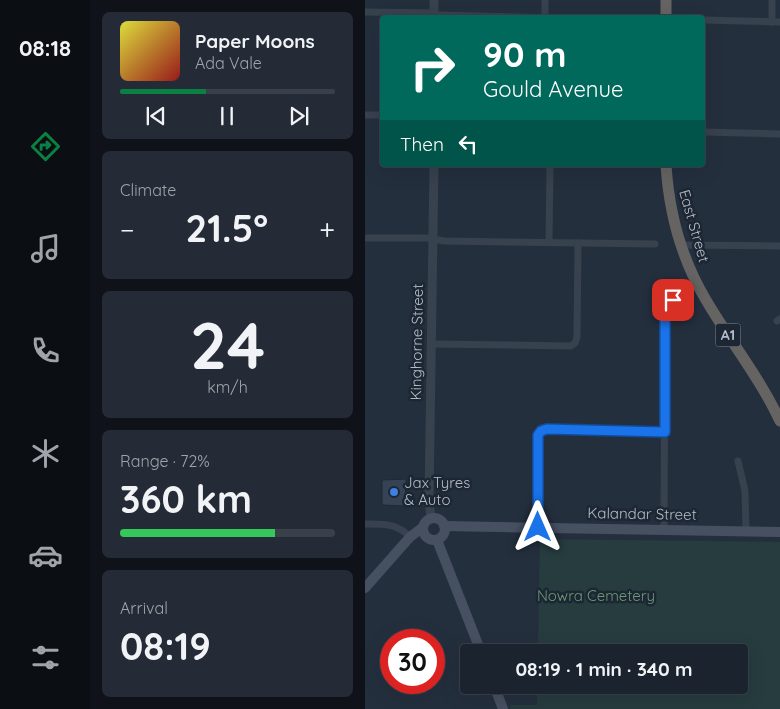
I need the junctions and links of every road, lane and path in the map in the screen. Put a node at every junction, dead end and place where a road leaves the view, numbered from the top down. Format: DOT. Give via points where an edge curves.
graph roads {
  1 [pos="434,0"];
  2 [pos="545,0"];
  3 [pos="666,0"];
  4 [pos="773,0"];
  5 [pos="365,12"];
  6 [pos="434,15"];
  7 [pos="545,15"];
  8 [pos="666,15"];
  9 [pos="705,20"];
  10 [pos="772,22"];
  11 [pos="780,22"];
  12 [pos="365,115"];
  13 [pos="380,115"];
  14 [pos="705,132"];
  15 [pos="780,134"];
  16 [pos="433,167"];
  17 [pos="550,167"];
  18 [pos="666,167"];
  19 [pos="365,238"];
  20 [pos="433,240"];
  21 [pos="549,242"];
  22 [pos="578,243"];
  23 [pos="655,244"];
  24 [pos="681,245"];
  25 [pos="780,246"];
  26 [pos="673,300"];
  27 [pos="432,344"];
  28 [pos="780,421"];
  29 [pos="665,432"];
  30 [pos="738,461"];
  31 [pos="431,518"];
  32 [pos="365,524"];
  33 [pos="444,526"];
  34 [pos="538,527"];
  35 [pos="422,528"];
  36 [pos="664,530"];
  37 [pos="746,531"];
  38 [pos="780,532"];
  39 [pos="410,537"];
  40 [pos="437,540"];
  41 [pos="365,588"];
  42 [pos="478,644"];
  43 [pos="497,694"];
  44 [pos="503,709"];
  1 -- 6 [label="street"];
  2 -- 7 [label="street"];
  3 -- 8 [label="highway"];
  4 -- 10 [label="street"];
  5 -- 6 [label="street"];
  9 -- 10 [label="street"];
  10 -- 11 [label="street"];
  12 -- 13 [label="street"];
  14 -- 15 [label="street"];
  16 -- 20 [label="street, Kinghorne Street"];
  17 -- 21 [label="street"];
  18 -- 24 [label="highway, East Street / A1" via="670,201"];
  19 -- 20 [label="street"];
  20 -- 21 [label="street"];
  20 -- 27 [label="street, Kinghorne Street"];
  21 -- 22 [label="street"];
  22 -- 23 [label="street"];
  22 -- 27 [label="street" via="577,337 571,346"];
  24 -- 25 [label="street"];
  24 -- 28 [label="highway, East Street / A1" via="705,299 765,390"];
  26 -- 29 [label="street" via="665,312"];
  27 -- 31 [label="street, Kinghorne Street"];
  29 -- 34 [label="street" via="541,431 538,435"];
  29 -- 36 [label="street"];
  30 -- 37 [label="street" via="745,490"];
  31 -- 33 [label="main road" via="440,520"];
  31 -- 35 [label="main road"];
  32 -- 39 [label="street" via="395,526"];
  33 -- 34 [label="main road, Kalandar Street"];
  33 -- 40 [label="main road" via="444,533"];
  34 -- 36 [label="main road, Kalandar Street"];
  35 -- 39 [label="main road"];
  35 -- 40 [label="main road" via="428,539"];
  36 -- 37 [label="main road, Kalandar Street"];
  37 -- 38 [label="main road, Kalandar Street"];
  39 -- 41 [label="main road"];
  40 -- 42 [label="main road"];
  43 -- 44 [label="main road"];
}
